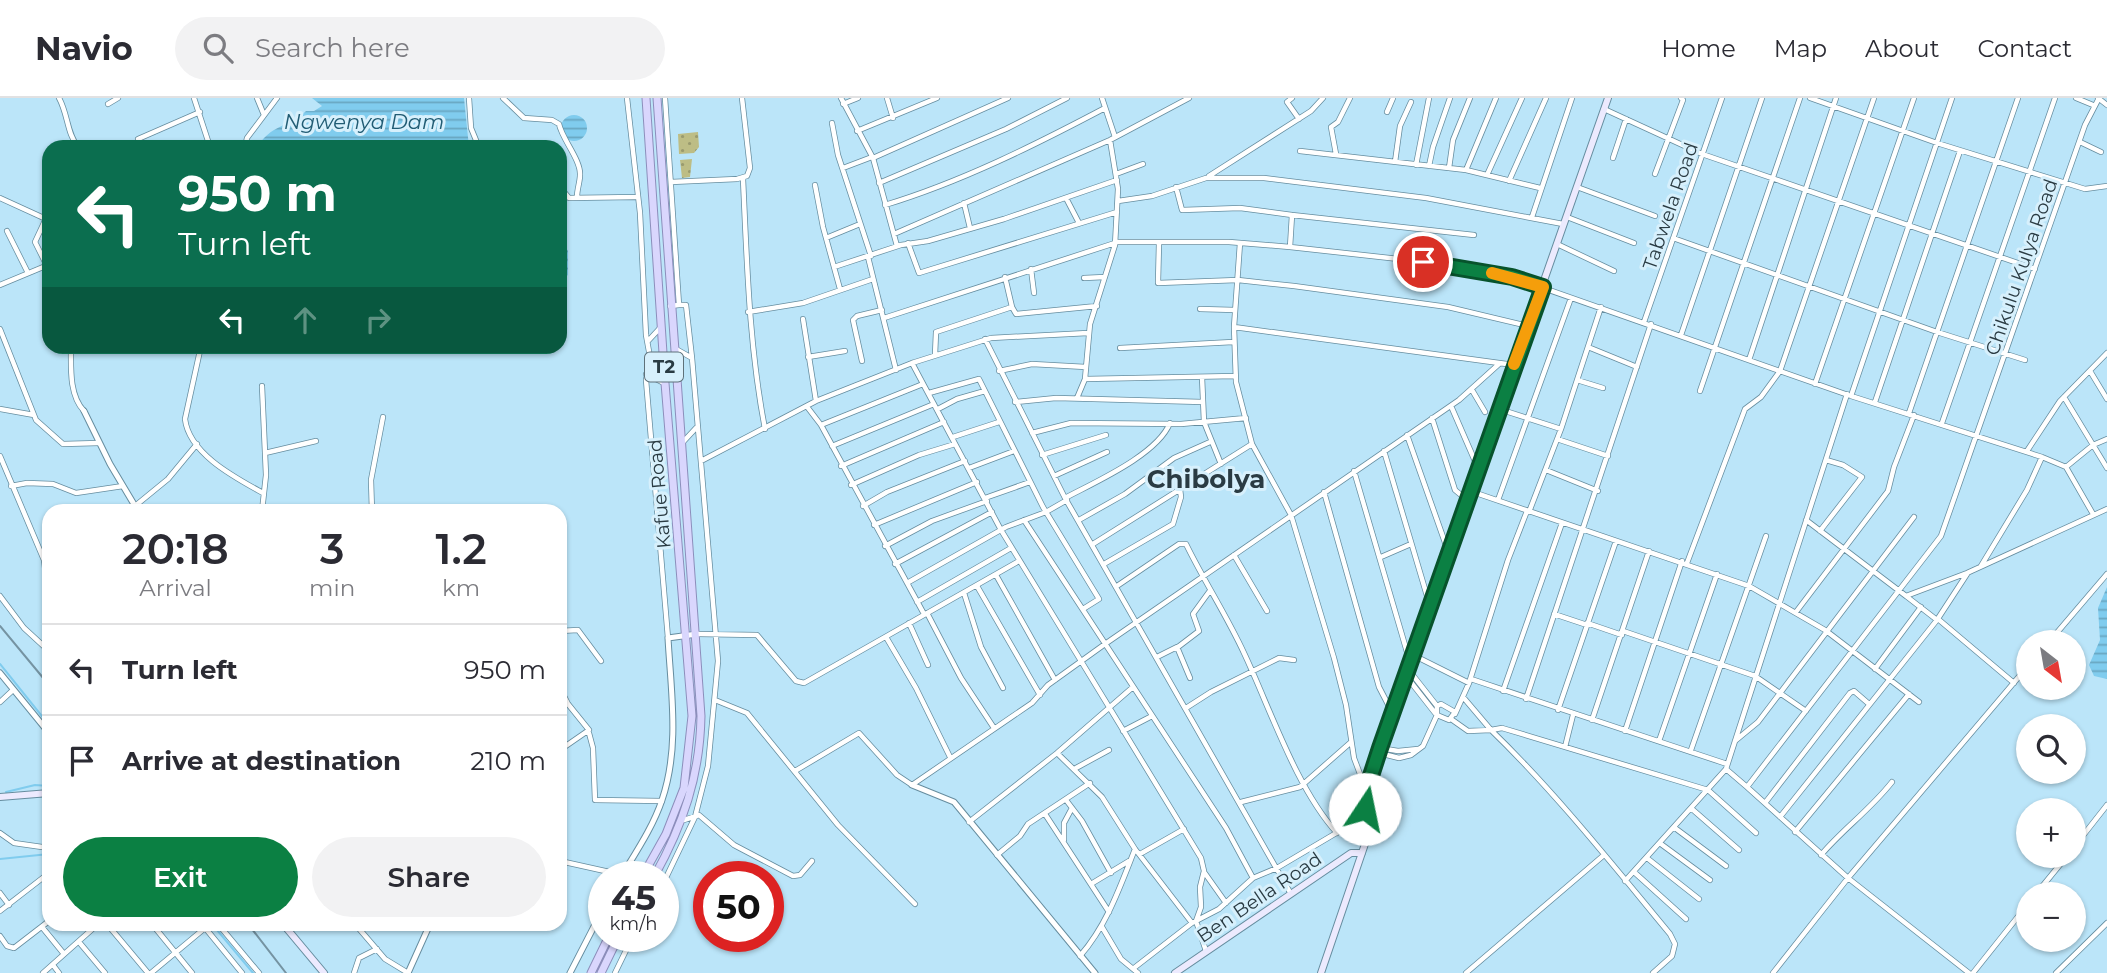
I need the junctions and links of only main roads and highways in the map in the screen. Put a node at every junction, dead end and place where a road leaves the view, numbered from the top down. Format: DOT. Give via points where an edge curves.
graph roads {
  1 [pos="646,98"];
  2 [pos="657,98"];
  3 [pos="1608,98"];
  4 [pos="42,793"];
  5 [pos="0,795"];
  6 [pos="1362,853"];
  7 [pos="651,861"];
  8 [pos="662,861"];
  9 [pos="289,931"];
  10 [pos="601,952"];
  11 [pos="611,952"];
  12 [pos="324,973"];
  13 [pos="591,973"];
  14 [pos="601,973"];
  15 [pos="1175,973"];
  16 [pos="1321,973"];
  1 -- 7 [label="main road, Kafue Road / T2" via="692,716 684,788"];
  2 -- 8 [label="main road, Kafue Road / T2" via="701,716 699,757 684,820"];
  3 -- 6 [label="main road" via="1379,750 1366,791"];
  4 -- 5 [label="main road"];
  6 -- 15 [label="main road, Ben Bella Road" via="1351,853"];
  6 -- 16 [label="main road"];
  9 -- 12 [label="main road"];
  10 -- 13 [label="main road"];
  11 -- 14 [label="main road"];
}
